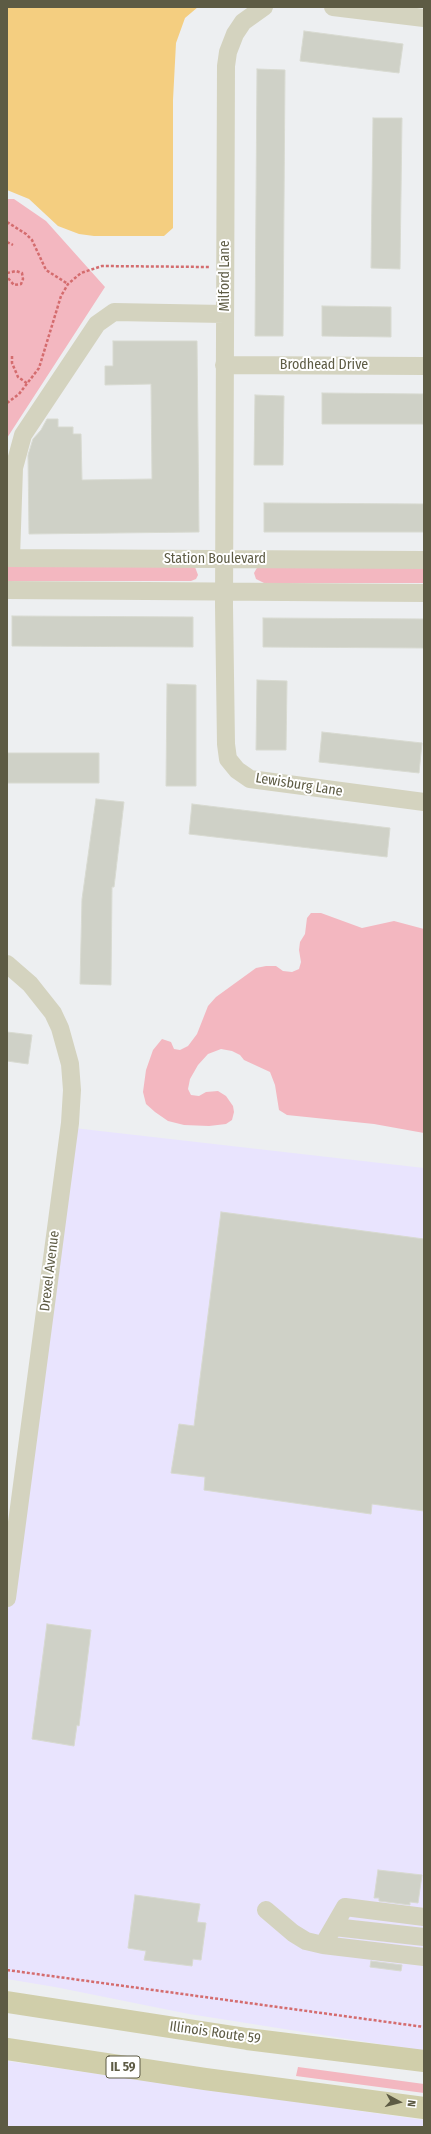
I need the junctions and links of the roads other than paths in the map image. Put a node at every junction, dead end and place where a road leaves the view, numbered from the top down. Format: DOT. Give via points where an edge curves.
graph roads {
  1 [pos="264,7"];
  2 [pos="333,7"];
  3 [pos="424,18"];
  4 [pos="224,314"];
  5 [pos="224,365"];
  6 [pos="424,366"];
  7 [pos="9,558"];
  8 [pos="224,560"];
  9 [pos="424,560"];
  10 [pos="7,590"];
  11 [pos="224,591"];
  12 [pos="424,593"];
  13 [pos="424,802"];
  14 [pos="7,964"];
  15 [pos="7,1598"];
  16 [pos="266,1910"];
  17 [pos="424,1917"];
  18 [pos="334,1926"];
  19 [pos="424,1937"];
  20 [pos="323,1945"];
  21 [pos="424,1957"];
  22 [pos="7,2002"];
  23 [pos="7,2049"];
  24 [pos="424,2061"];
  25 [pos="424,2108"];
  1 -- 4 [label="street, Milford Lane" via="243,22 235,34 226,66"];
  2 -- 3 [label="street"];
  4 -- 5 [label="street, Milford Lane"];
  4 -- 7 [label="street" via="114,312 97,324 23,435 14,468"];
  5 -- 6 [label="street, Brodhead Drive"];
  5 -- 8 [label="street, Milford Lane"];
  7 -- 8 [label="street, Station Boulevard"];
  8 -- 9 [label="street, Station Boulevard"];
  8 -- 11 [label="street, Lewisburg Lane"];
  10 -- 11 [label="street"];
  11 -- 12 [label="street"];
  11 -- 13 [label="street, Lewisburg Lane" via="226,744 228,759 237,770 250,779 267,782"];
  14 -- 15 [label="street, Drexel Avenue" via="30,984 53,1013 70,1064 72,1090 70,1123"];
  16 -- 20 [label="street" via="297,1936"];
  17 -- 18 [label="street" via="345,1907"];
  18 -- 19 [label="street"];
  18 -- 20 [label="street"];
  20 -- 21 [label="street"];
  22 -- 24 [label="main road, Illinois Route 59" via="247,2039"];
  23 -- 25 [label="main road, IL 59" via="218,2081"];
}
